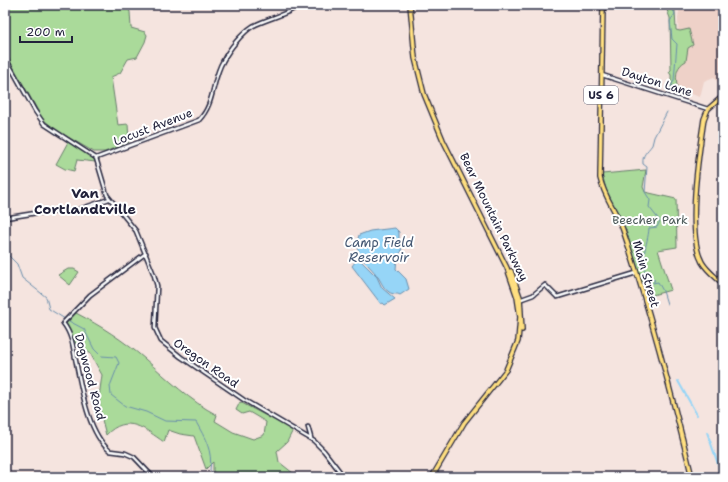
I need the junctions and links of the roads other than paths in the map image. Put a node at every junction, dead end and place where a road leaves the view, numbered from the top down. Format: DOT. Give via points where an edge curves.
graph roads {
  1 [pos="301,5"];
  2 [pos="412,5"];
  3 [pos="603,5"];
  4 [pos="5,57"];
  5 [pos="601,74"];
  6 [pos="723,96"];
  7 [pos="708,109"];
  8 [pos="96,158"];
  9 [pos="109,199"];
  10 [pos="5,218"];
  11 [pos="146,253"];
  12 [pos="636,273"];
  13 [pos="723,284"];
  14 [pos="519,300"];
  15 [pos="301,432"];
  16 [pos="312,439"];
  17 [pos="153,477"];
  18 [pos="344,477"];
  19 [pos="432,477"];
  20 [pos="692,477"];
  1 -- 8 [label="street, Locust Avenue" via="280,17 254,26 243,35 224,59 208,107 199,120"];
  2 -- 14 [label="main road, Bear Mountain Parkway" via="415,58 426,100 508,268"];
  3 -- 5 [label="main road, Main Street / US 6"];
  4 -- 8 [label="street" via="44,124"];
  5 -- 7 [label="street, Dayton Lane"];
  5 -- 12 [label="main road, Main Street / US 6" via="600,178 603,190 623,231"];
  6 -- 7 [label="main road"];
  7 -- 13 [label="main road" via="704,119 697,177 695,237 702,262"];
  8 -- 9 [label="street, Oregon Road"];
  9 -- 10 [label="street" via="74,211"];
  9 -- 11 [label="street, Oregon Road" via="132,224"];
  11 -- 15 [label="street, Oregon Road" via="156,280 154,320 161,341 244,400"];
  11 -- 17 [label="street, Dogwood Road" via="90,294 64,322 71,337 86,405 98,437 111,451 134,457"];
  12 -- 14 [label="street" via="557,297 546,285 533,295"];
  12 -- 20 [label="main road, Main Street / US 6"];
  14 -- 19 [label="main road, Bear Mountain Parkway" via="520,330 512,358 500,380 463,426"];
  15 -- 16 [label="street"];
  15 -- 16 [label="street" via="308,427"];
  16 -- 18 [label="street"];
}
